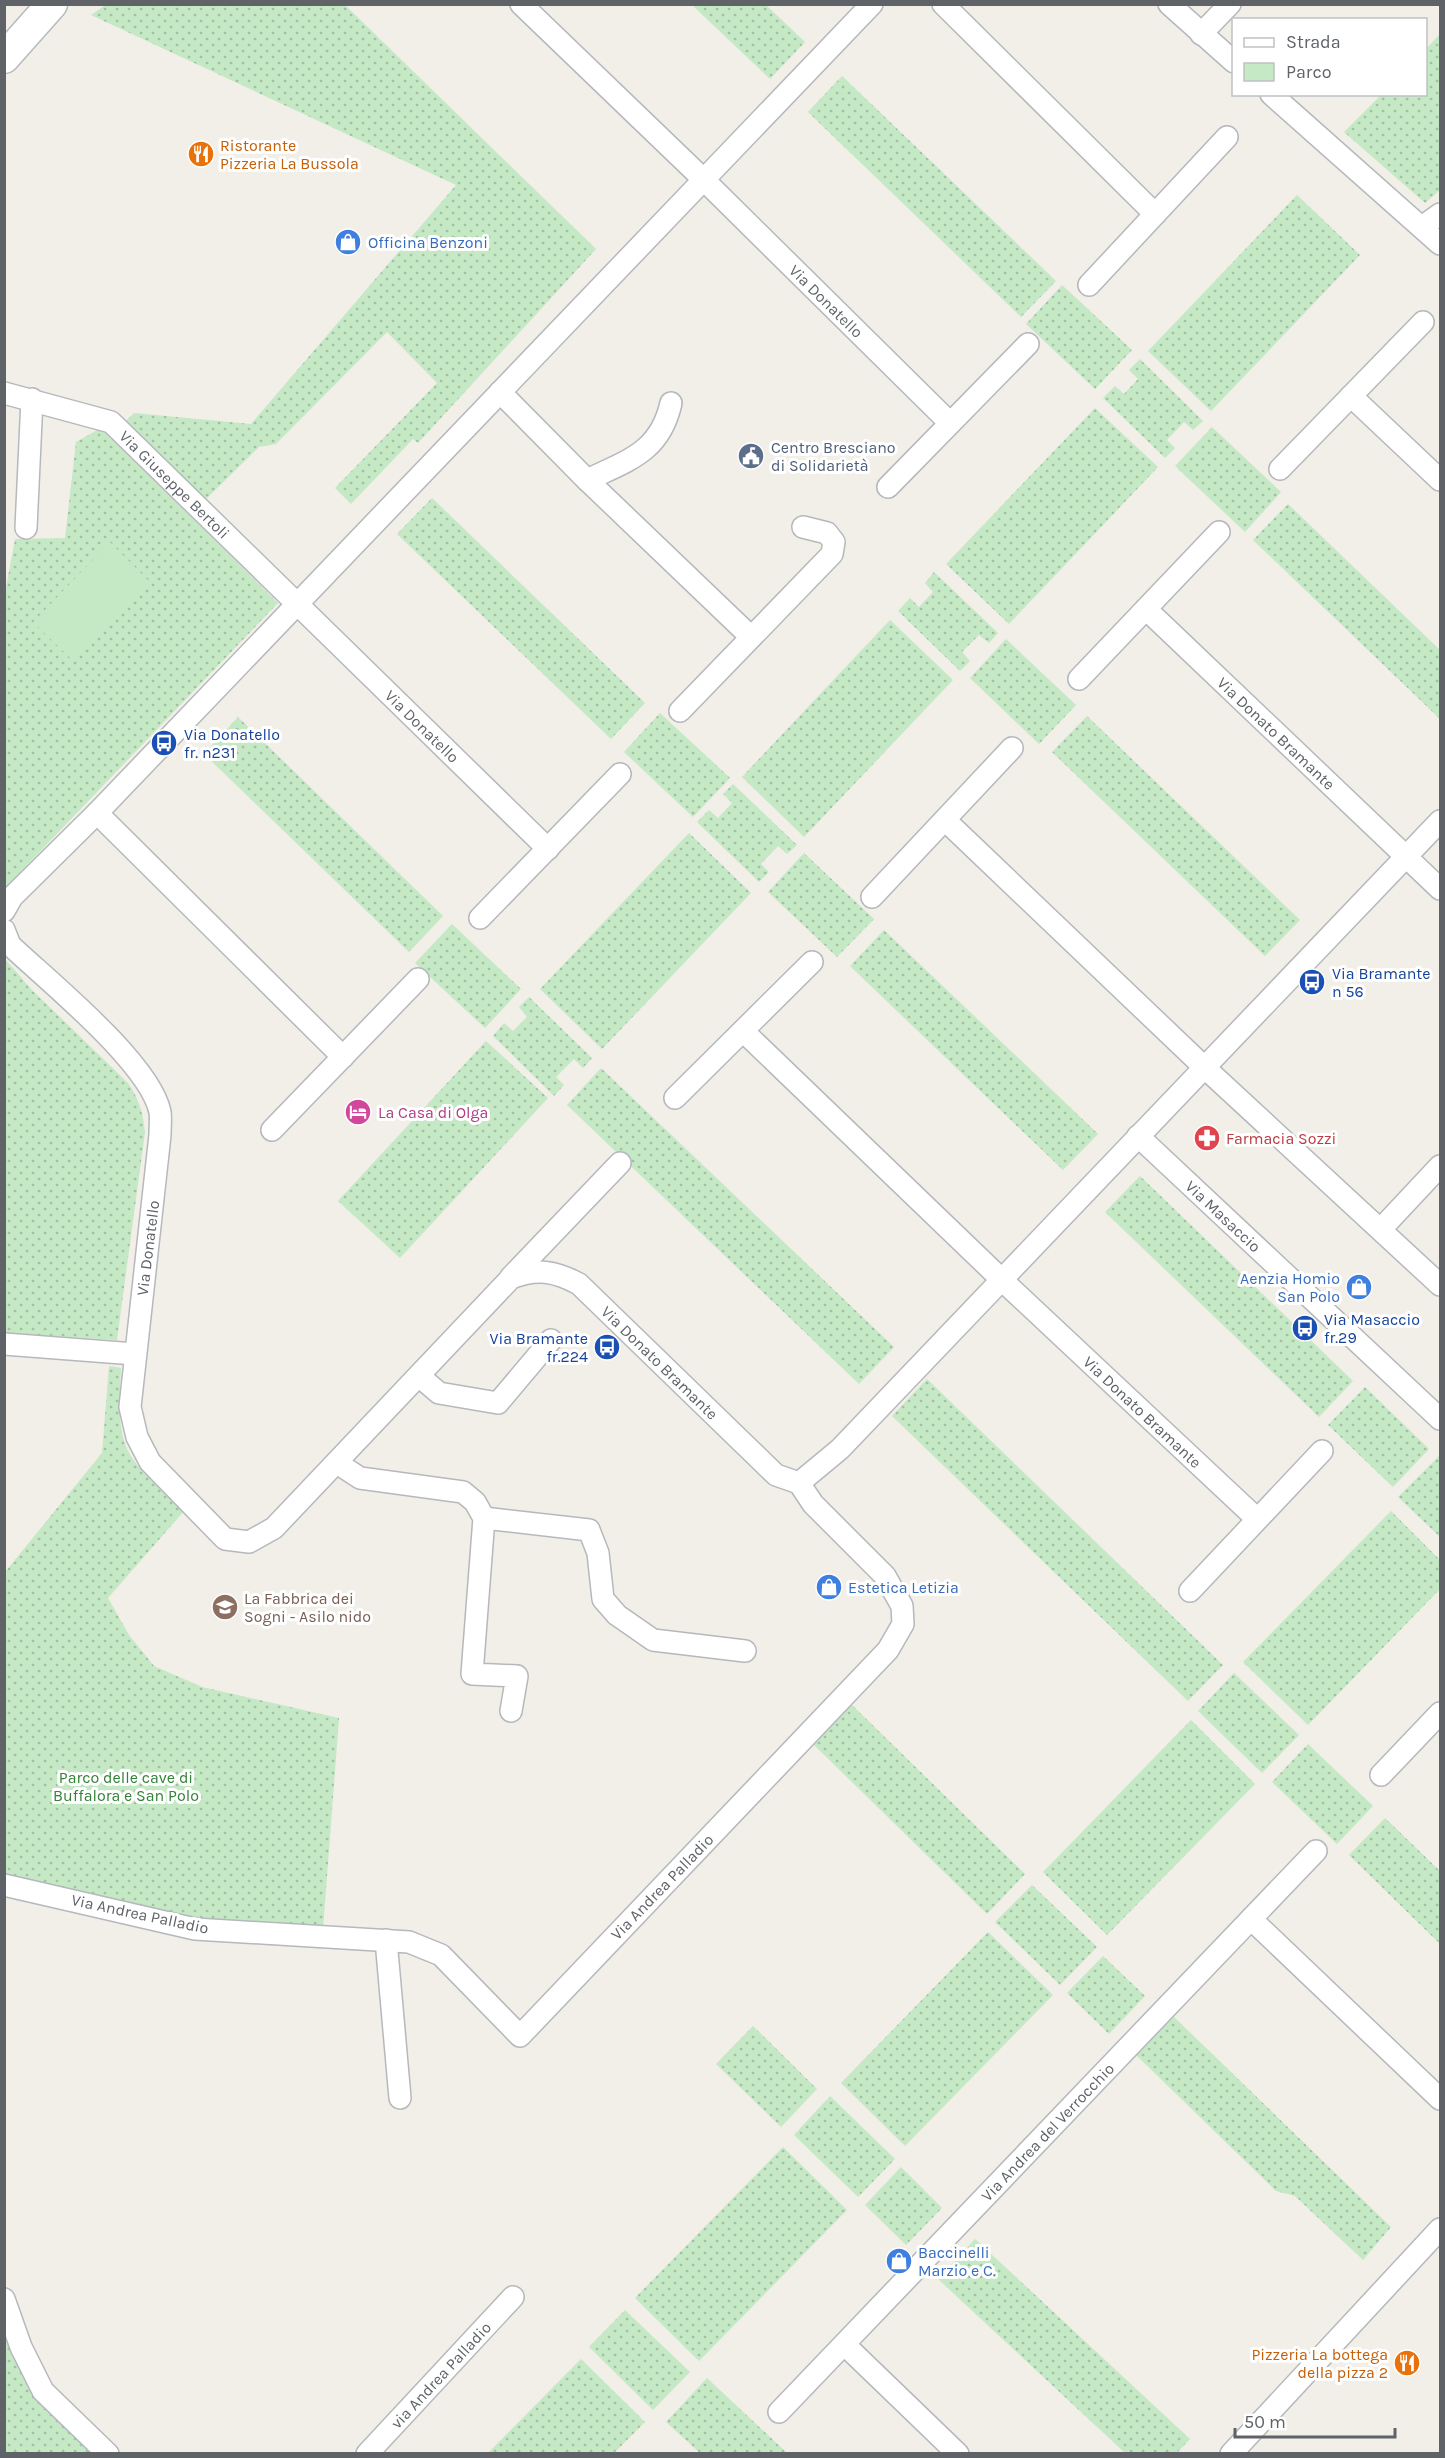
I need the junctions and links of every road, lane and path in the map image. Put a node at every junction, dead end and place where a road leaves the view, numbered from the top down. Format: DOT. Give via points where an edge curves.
graph roads {
  1 [pos="52,4"];
  2 [pos="520,4"];
  3 [pos="872,4"];
  4 [pos="944,4"];
  5 [pos="1169,4"];
  6 [pos="1230,4"];
  7 [pos="1201,34"];
  8 [pos="4,58"];
  9 [pos="1232,61"];
  10 [pos="1273,96"];
  11 [pos="1227,138"];
  12 [pos="703,179"];
  13 [pos="1155,214"];
  14 [pos="1440,214"];
  15 [pos="1422,227"];
  16 [pos="1440,244"];
  17 [pos="1089,285"];
  18 [pos="1423,322"];
  19 [pos="1028,344"];
  20 [pos="500,392"];
  21 [pos="4,393"];
  22 [pos="1351,396"];
  23 [pos="32,399"];
  24 [pos="671,403"];
  25 [pos="950,423"];
  26 [pos="1280,470"];
  27 [pos="587,480"];
  28 [pos="1440,480"];
  29 [pos="888,487"];
  30 [pos="803,527"];
  31 [pos="26,528"];
  32 [pos="1219,532"];
  33 [pos="296,603"];
  34 [pos="1146,609"];
  35 [pos="751,637"];
  36 [pos="1079,680"];
  37 [pos="680,711"];
  38 [pos="1012,748"];
  39 [pos="620,774"];
  40 [pos="97,813"];
  41 [pos="945,820"];
  42 [pos="1440,821"];
  43 [pos="548,849"];
  44 [pos="1406,857"];
  45 [pos="1440,889"];
  46 [pos="872,897"];
  47 [pos="4,911"];
  48 [pos="480,918"];
  49 [pos="4,930"];
  50 [pos="812,962"];
  51 [pos="418,979"];
  52 [pos="743,1031"];
  53 [pos="343,1057"];
  54 [pos="1204,1067"];
  55 [pos="675,1098"];
  56 [pos="272,1130"];
  57 [pos="1138,1136"];
  58 [pos="620,1163"];
  59 [pos="1440,1166"];
  60 [pos="1380,1229"];
  61 [pos="511,1278"];
  62 [pos="1002,1280"];
  63 [pos="1440,1285"];
  64 [pos="551,1340"];
  65 [pos="4,1344"];
  66 [pos="135,1354"];
  67 [pos="419,1376"];
  68 [pos="1440,1419"];
  69 [pos="1322,1451"];
  70 [pos="337,1463"];
  71 [pos="799,1483"];
  72 [pos="484,1518"];
  73 [pos="1257,1519"];
  74 [pos="1190,1591"];
  75 [pos="745,1651"];
  76 [pos="511,1711"];
  77 [pos="1440,1713"];
  78 [pos="1381,1775"];
  79 [pos="1316,1851"];
  80 [pos="4,1885"];
  81 [pos="1251,1919"];
  82 [pos="386,1940"];
  83 [pos="400,2098"];
  84 [pos="1440,2099"];
  85 [pos="1440,2229"];
  86 [pos="513,2297"];
  87 [pos="4,2299"];
  88 [pos="845,2345"];
  89 [pos="779,2412"];
  90 [pos="1239,2451"];
  91 [pos="108,2454"];
  92 [pos="367,2454"];
  93 [pos="958,2454"];
  1 -- 8 [label="main road"];
  2 -- 12 [label="street, Via Donatello"];
  3 -- 12 [label="street"];
  4 -- 13 [label="street"];
  5 -- 7 [label="street"];
  6 -- 7 [label="street"];
  7 -- 9 [label="street"];
  10 -- 15 [label="street"];
  11 -- 13 [label="street"];
  12 -- 20 [label="street"];
  12 -- 25 [label="street, Via Donatello"];
  13 -- 17 [label="street"];
  14 -- 15 [label="street"];
  15 -- 16 [label="street"];
  18 -- 22 [label="street"];
  19 -- 25 [label="street"];
  20 -- 27 [label="street"];
  20 -- 33 [label="street"];
  21 -- 23 [label="street, Via Giuseppe Bertoli"];
  22 -- 26 [label="street"];
  22 -- 28 [label="street"];
  23 -- 31 [label="street"];
  23 -- 33 [label="street, Via Giuseppe Bertoli" via="111,422"];
  24 -- 27 [label="street" via="667,421 642,454"];
  25 -- 29 [label="street"];
  27 -- 35 [label="street"];
  30 -- 35 [label="street" via="827,533 834,542 832,554"];
  32 -- 34 [label="street"];
  33 -- 40 [label="street"];
  33 -- 43 [label="street, Via Donatello"];
  34 -- 36 [label="street"];
  34 -- 44 [label="street, Via Donato Bramante"];
  35 -- 37 [label="street"];
  38 -- 41 [label="street"];
  39 -- 43 [label="street"];
  40 -- 47 [label="street" via="12,897"];
  40 -- 53 [label="street"];
  41 -- 46 [label="street"];
  41 -- 54 [label="street"];
  42 -- 44 [label="street"];
  43 -- 48 [label="street"];
  44 -- 45 [label="street, Via Donato Bramante"];
  44 -- 54 [label="street"];
  49 -- 66 [label="street, Via Donatello" via="10,945 131,1059 160,1112"];
  50 -- 52 [label="street"];
  51 -- 53 [label="street"];
  52 -- 55 [label="street"];
  52 -- 62 [label="street, Via Donato Bramante"];
  53 -- 56 [label="street"];
  54 -- 57 [label="street"];
  54 -- 60 [label="street"];
  57 -- 62 [label="street"];
  57 -- 68 [label="street, Via Masaccio"];
  58 -- 61 [label="street"];
  59 -- 60 [label="street"];
  60 -- 63 [label="street"];
  61 -- 67 [label="street"];
  61 -- 71 [label="street, Via Donato Bramante" via="546,1271 579,1284 776,1475"];
  62 -- 71 [label="street" via="840,1449"];
  62 -- 73 [label="street, Via Donato Bramante"];
  64 -- 67 [label="street" via="498,1403 439,1393"];
  65 -- 66 [label="street"];
  66 -- 70 [label="street, Via Donatello" via="130,1407 137,1437 150,1462 225,1539 249,1542 273,1528"];
  67 -- 70 [label="street"];
  69 -- 73 [label="street"];
  70 -- 72 [label="street" via="360,1479 463,1492 476,1502"];
  71 -- 82 [label="street, Via Andrea Palladio" via="813,1504 885,1576 902,1606 903,1624 888,1650 520,2036 441,1955 409,1942"];
  72 -- 75 [label="street" via="589,1530 598,1553 603,1599 636,1630 653,1640"];
  72 -- 76 [label="street" via="472,1674 517,1676"];
  73 -- 74 [label="street"];
  77 -- 78 [label="street"];
  79 -- 81 [label="street, Via Andrea del Verrocchio"];
  80 -- 82 [label="street, Via Andrea Palladio" via="195,1929"];
  81 -- 84 [label="street"];
  81 -- 88 [label="street, Via Andrea del Verrocchio"];
  82 -- 83 [label="street"];
  85 -- 90 [label="street"];
  86 -- 92 [label="street, via Andrea Palladio"];
  87 -- 91 [label="street" via="21,2347 43,2391"];
  88 -- 89 [label="street, Via Andrea del Verrocchio"];
  88 -- 93 [label="street"];
}
